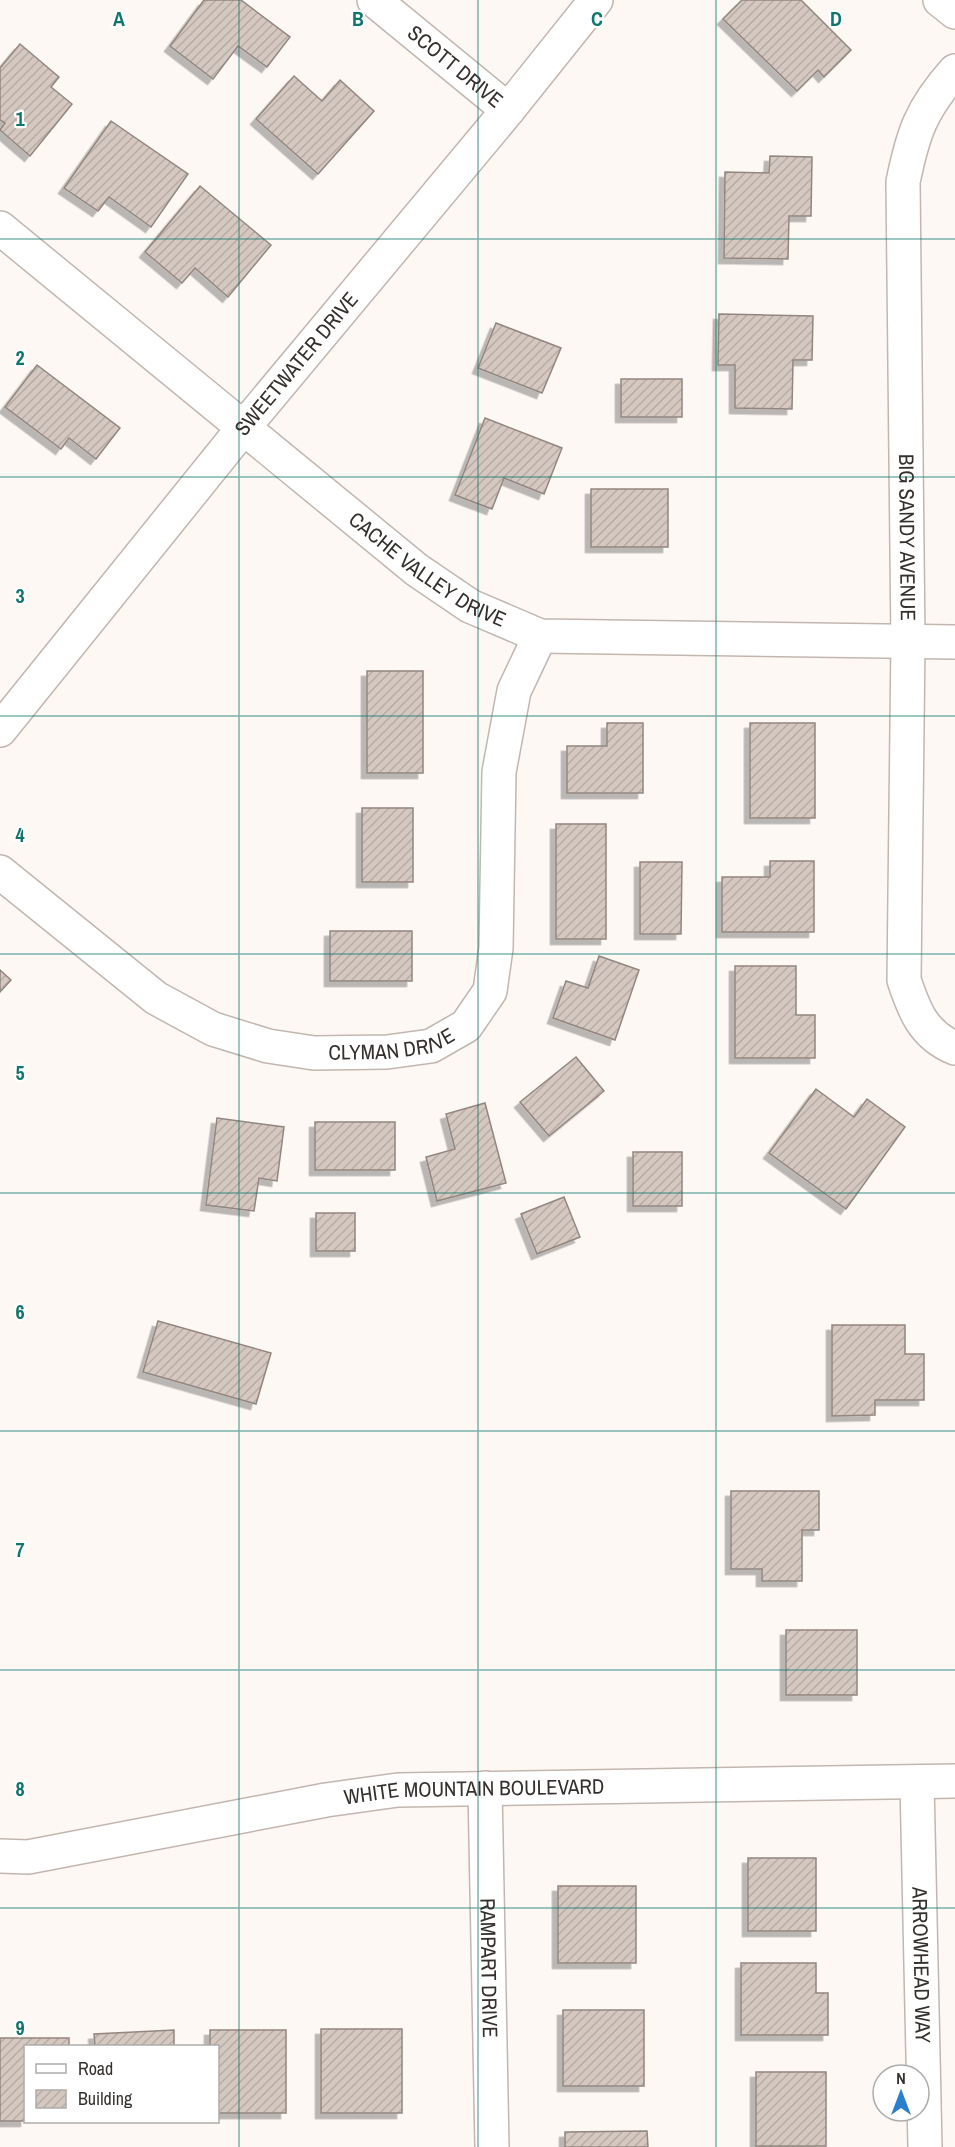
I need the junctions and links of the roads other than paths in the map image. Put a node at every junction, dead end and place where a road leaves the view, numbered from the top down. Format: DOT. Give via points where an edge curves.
graph roads {
  1 [pos="374,0"];
  2 [pos="596,0"];
  3 [pos="940,0"];
  4 [pos="955,12"];
  5 [pos="955,71"];
  6 [pos="508,110"];
  7 [pos="0,228"];
  8 [pos="244,427"];
  9 [pos="540,636"];
  10 [pos="908,642"];
  11 [pos="955,642"];
  12 [pos="0,729"];
  13 [pos="0,872"];
  14 [pos="955,1048"];
  15 [pos="955,1781"];
  16 [pos="916,1782"];
  17 [pos="485,1788"];
  18 [pos="0,1856"];
  19 [pos="492,2147"];
  20 [pos="925,2147"];
  1 -- 6 [label="street, SCOTT DRIVE"];
  2 -- 6 [label="street, SWEETWATER DRIVE"];
  3 -- 4 [label="street"];
  5 -- 10 [label="street, BIG SANDY AVENUE" via="936,92 913,135 903,182"];
  6 -- 8 [label="street, SWEETWATER DRIVE"];
  7 -- 8 [label="street, CACHE VALLEY DRIVE"];
  8 -- 9 [label="street, CACHE VALLEY DRIVE" via="417,570 470,606"];
  8 -- 12 [label="street, SWEETWATER DRIVE"];
  9 -- 10 [label="street, CACHE VALLEY DRIVE"];
  9 -- 13 [label="street, CLYMAN DRIVE" via="514,691 499,772 496,948 490,991 466,1026 431,1046 387,1052 314,1053 268,1046 213,1029 156,998"];
  10 -- 11 [label="street, CACHE VALLEY DRIVE"];
  10 -- 14 [label="street, BIG SANDY AVENUE" via="904,980 916,1016 941,1043"];
  15 -- 16 [label="street, WHITE MOUNTAIN BOULEVARD"];
  16 -- 17 [label="street, WHITE MOUNTAIN BOULEVARD"];
  16 -- 20 [label="street, ARROWHEAD WAY"];
  17 -- 18 [label="street, WHITE MOUNTAIN BOULEVARD" via="398,1790 326,1800 28,1857"];
  17 -- 19 [label="street, RAMPART DRIVE"];
}
